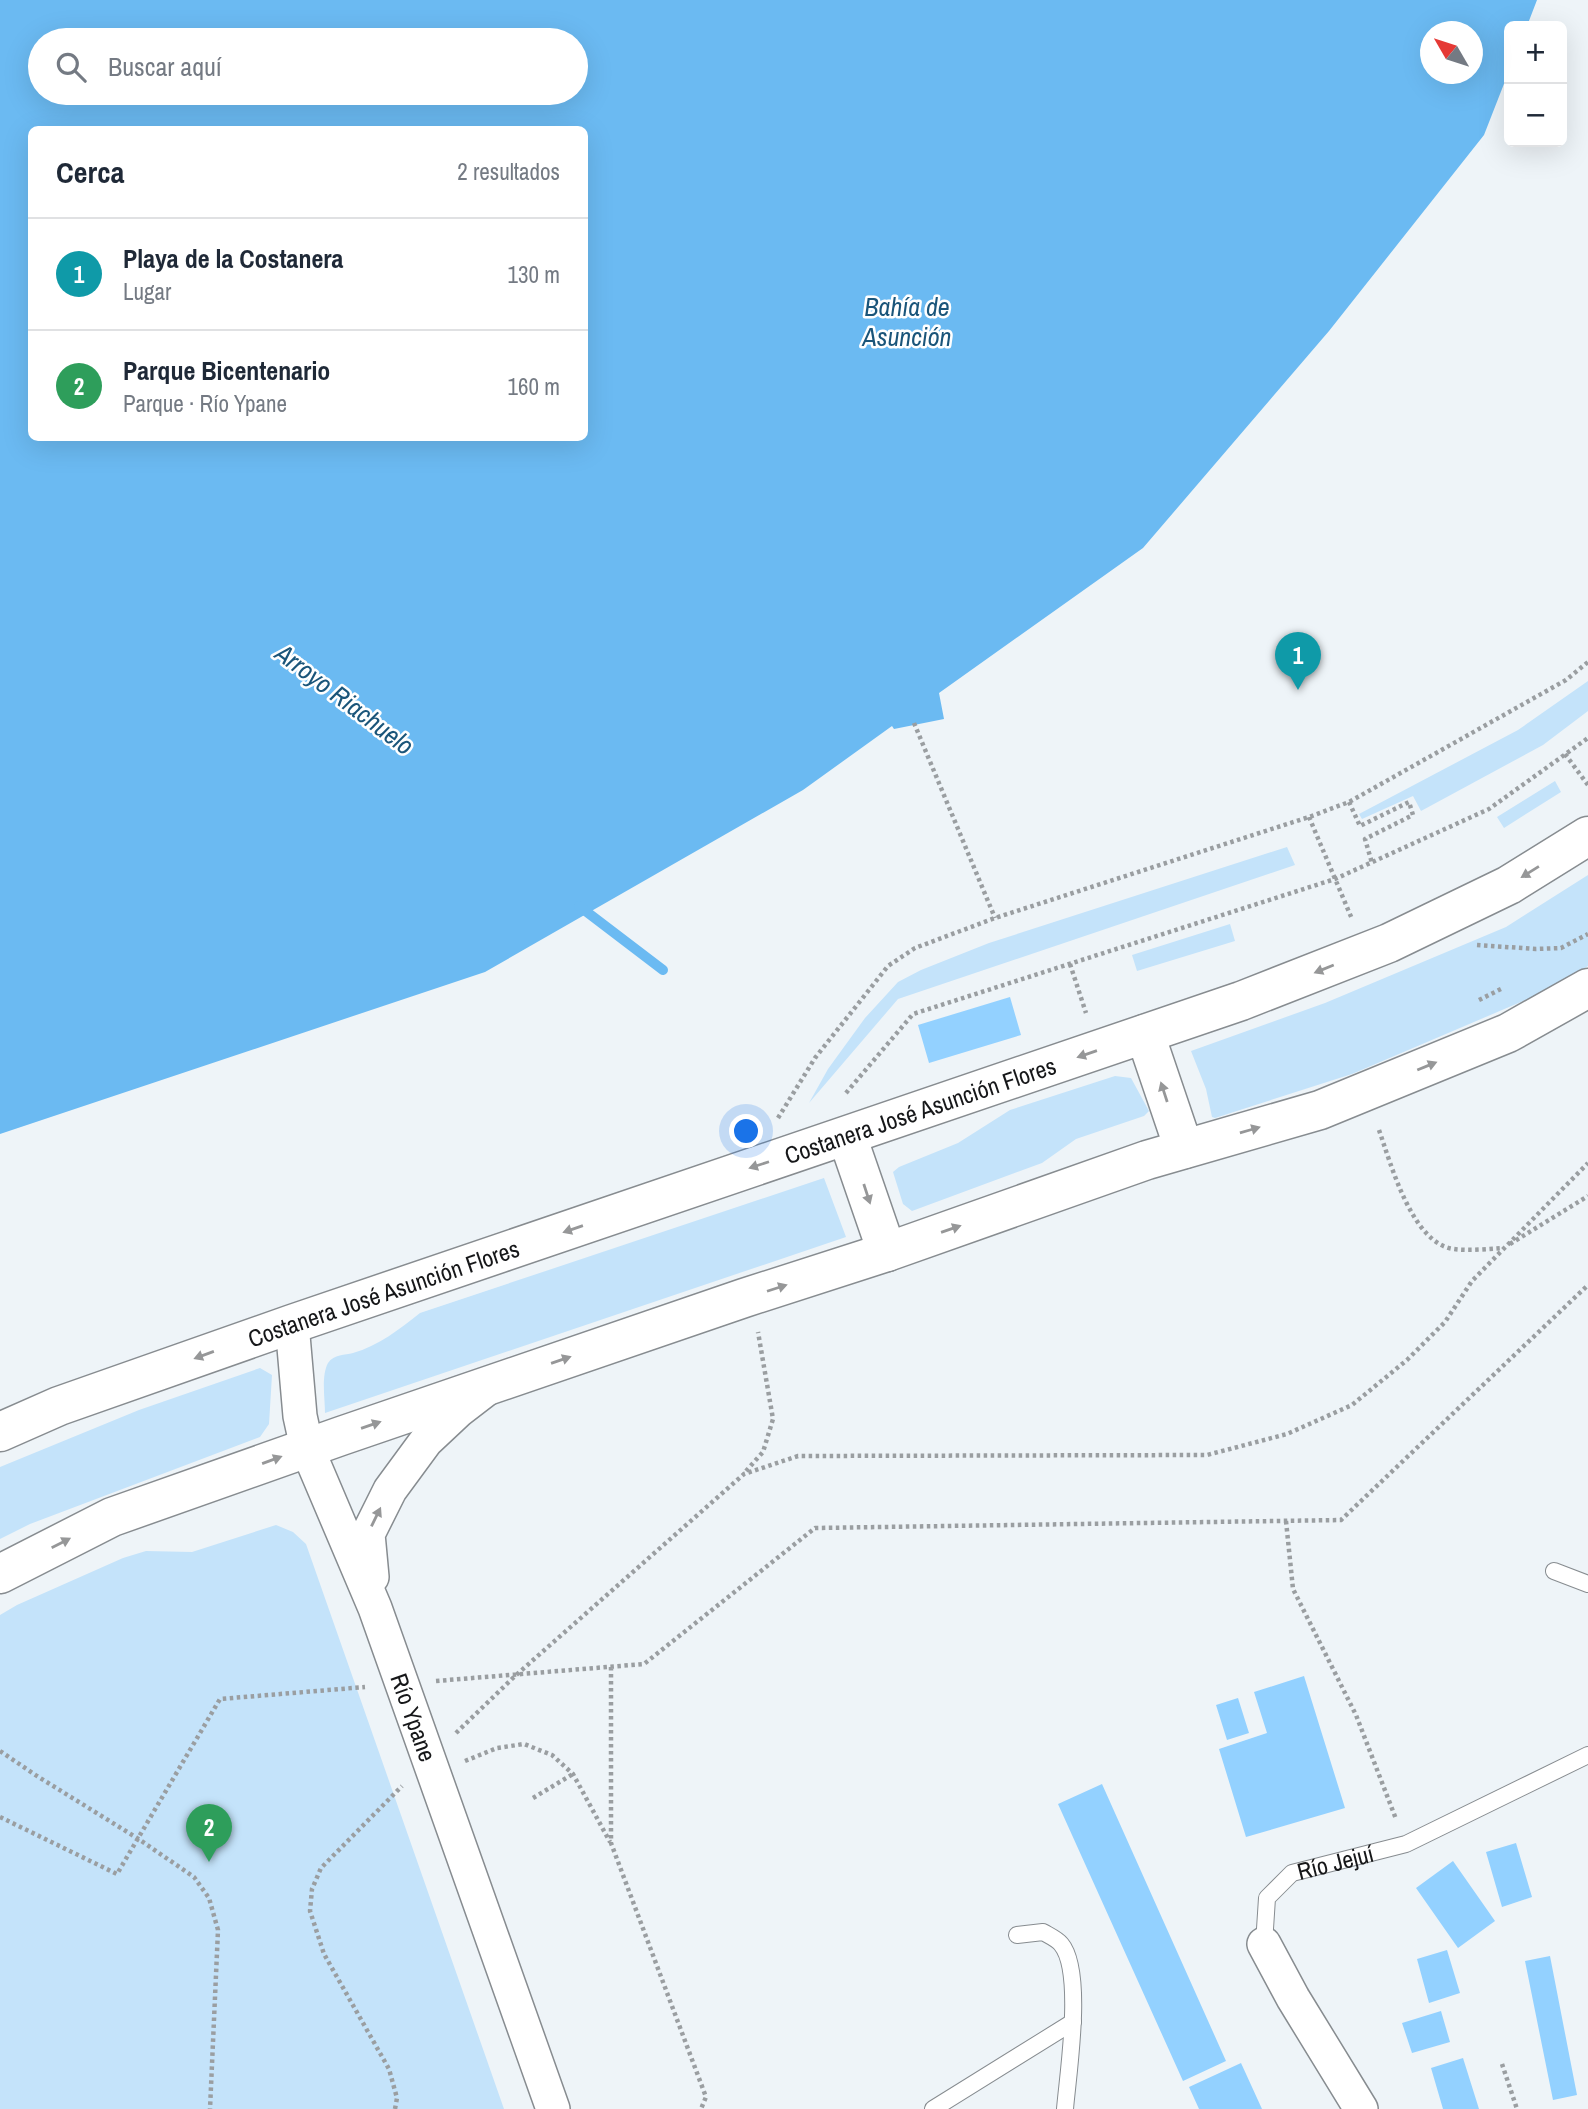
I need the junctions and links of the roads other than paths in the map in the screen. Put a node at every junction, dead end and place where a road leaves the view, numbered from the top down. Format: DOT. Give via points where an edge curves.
graph roads {
  1 [pos="1588,836"];
  2 [pos="1588,988"];
  3 [pos="1145,1034"];
  4 [pos="842,1119"];
  5 [pos="1184,1149"];
  6 [pos="887,1252"];
  7 [pos="292,1324"];
  8 [pos="496,1382"];
  9 [pos="0,1432"];
  10 [pos="307,1448"];
  11 [pos="1554,1571"];
  12 [pos="0,1574"];
  13 [pos="1588,1584"];
  14 [pos="375,1608"];
  15 [pos="1588,1755"];
  16 [pos="1017,1935"];
  17 [pos="1264,1944"];
  18 [pos="1073,2022"];
  19 [pos="553,2109"];
  20 [pos="933,2109"];
  21 [pos="1065,2109"];
  22 [pos="1362,2109"];
  1 -- 3 [label="highway, Costanera José Asunción Flores, one-way" via="1509,885 1389,943 1241,1002"];
  5 -- 2 [label="highway, one-way" via="1320,1110 1508,1033"];
  3 -- 4 [label="highway, Costanera José Asunción Flores, one-way"];
  5 -- 3 [label="highway, one-way"];
  4 -- 6 [label="highway, one-way"];
  4 -- 7 [label="highway, Costanera José Asunción Flores, one-way" via="750,1168"];
  6 -- 5 [label="highway, one-way"];
  8 -- 6 [label="highway, one-way"];
  7 -- 9 [label="highway, Costanera José Asunción Flores, one-way" via="58,1406"];
  7 -- 10 [label="street, Río Ypane"];
  10 -- 8 [label="highway, one-way"];
  14 -- 8 [label="street, one-way" via="368,1534 390,1490 426,1441"];
  12 -- 10 [label="highway, one-way" via="112,1517"];
  10 -- 14 [label="street, Río Ypane"];
  11 -- 13 [label="lane"];
  14 -- 19 [label="street, Río Ypane"];
  15 -- 17 [label="lane, Río Jejuí" via="1406,1844 1292,1873 1267,1898"];
  16 -- 18 [label="lane" via="1043,1932 1061,1944 1073,1973"];
  17 -- 22 [label="street, Río Jejuí"];
  18 -- 20 [label="lane"];
  18 -- 21 [label="lane"];
}
